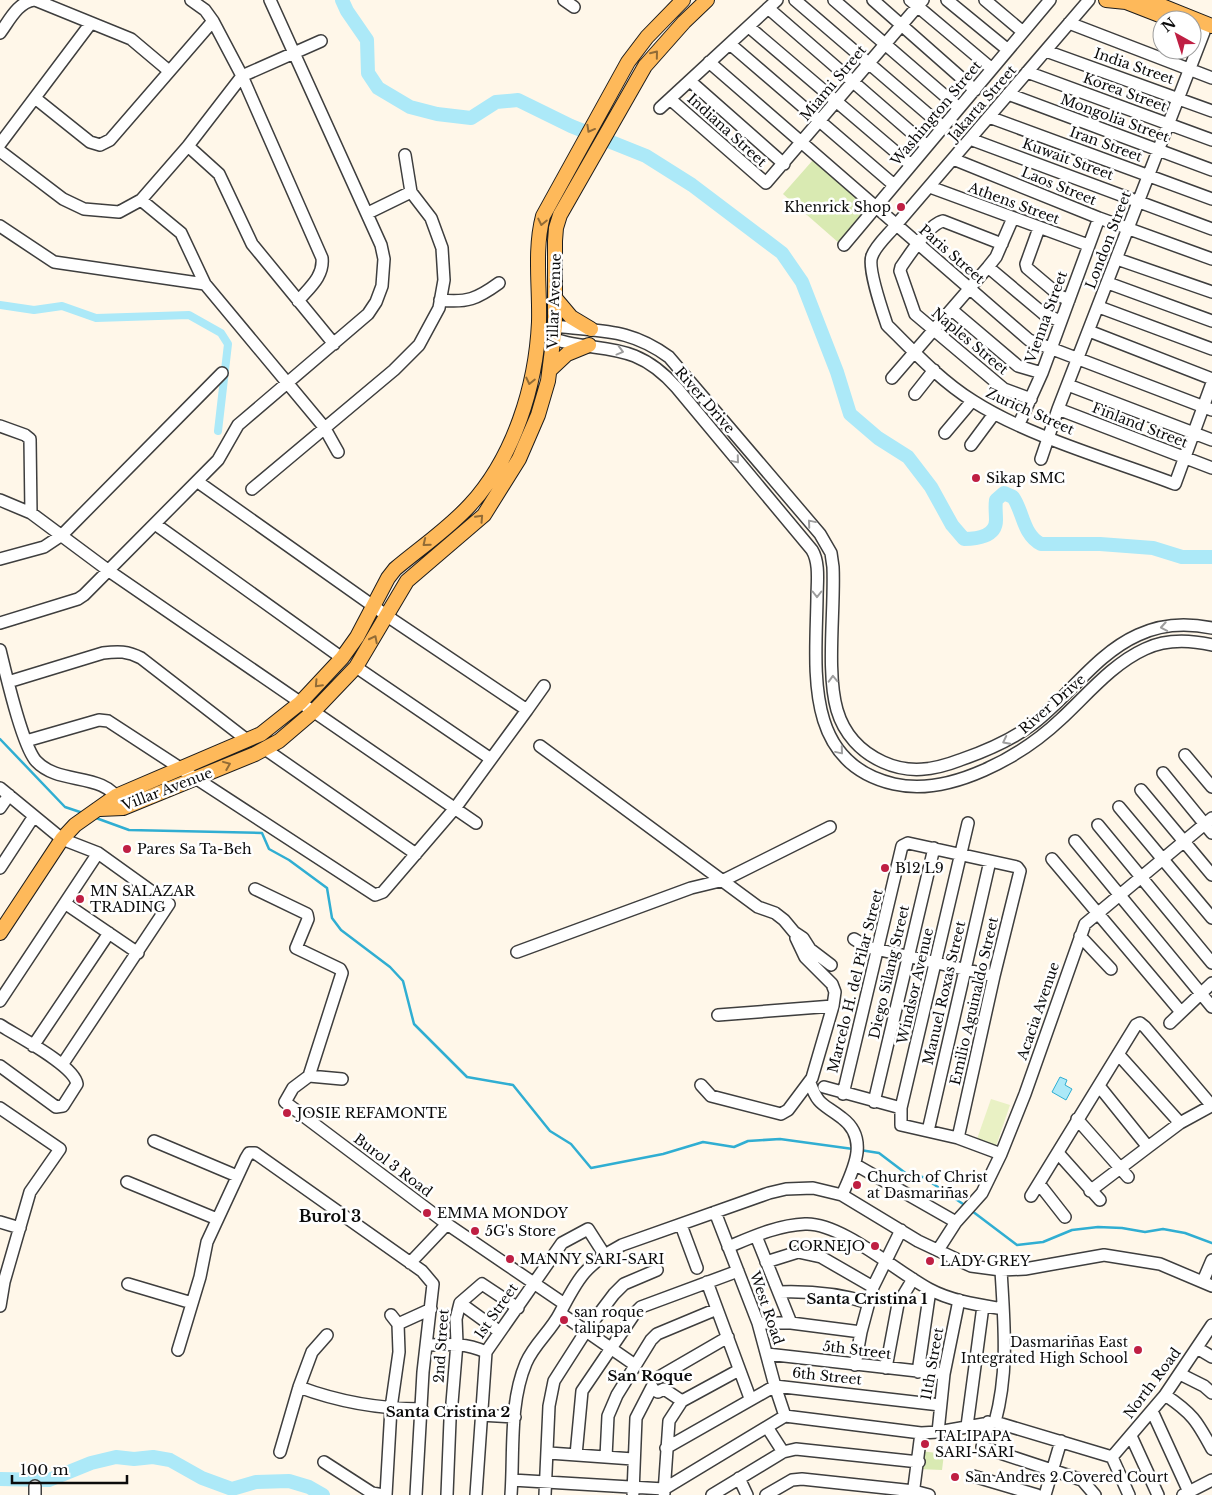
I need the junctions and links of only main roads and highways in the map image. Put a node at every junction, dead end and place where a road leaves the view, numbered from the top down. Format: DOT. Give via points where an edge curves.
graph roads {
  1 [pos="683,0"];
  2 [pos="707,0"];
  3 [pos="1106,0"];
  4 [pos="1147,0"];
  5 [pos="1152,12"];
  6 [pos="1205,30"];
  7 [pos="555,298"];
  8 [pos="591,329"];
  9 [pos="588,345"];
  10 [pos="550,371"];
  11 [pos="120,802"];
  12 [pos="0,933"];
  1 -- 11 [label="main road, Villar Avenue, one-way" via="647,37 613,86 545,209 540,225 538,333 531,378 523,410 484,487 458,517 395,569 342,658 270,728 180,769"];
  7 -- 2 [label="main road, Villar Avenue, one-way" via="556,228 560,215 645,66"];
  3 -- 5 [label="main road" via="1126,2"];
  4 -- 6 [label="main road"];
  7 -- 8 [label="main road" via="571,317"];
  7 -- 10 [label="main road, Villar Avenue"];
  9 -- 10 [label="main road" via="567,354"];
  11 -- 10 [label="main road, Villar Avenue, one-way" via="195,778 265,750 312,712 356,667 408,581 469,530 496,498 529,438"];
  11 -- 12 [label="main road, Villar Avenue" via="100,809 64,836"];
}
